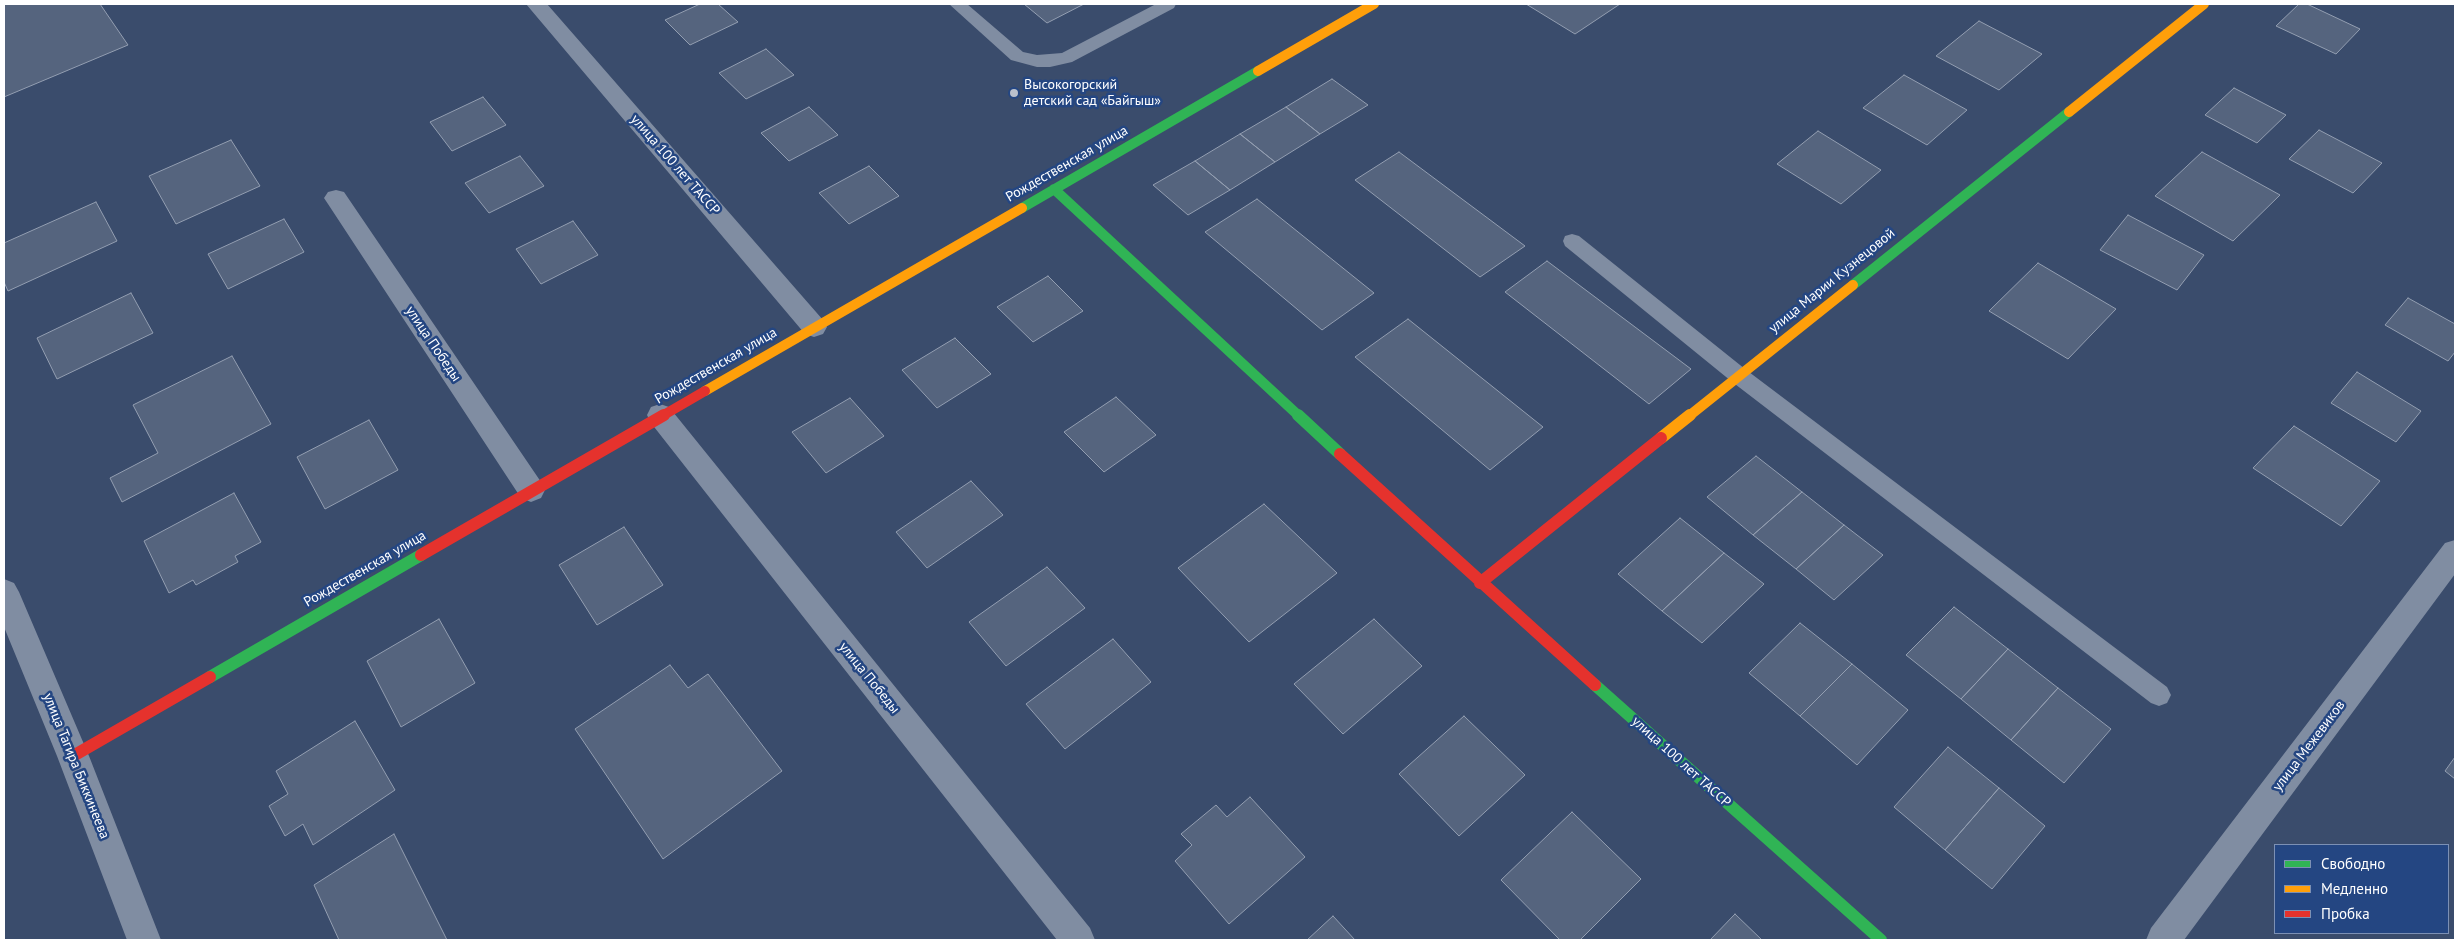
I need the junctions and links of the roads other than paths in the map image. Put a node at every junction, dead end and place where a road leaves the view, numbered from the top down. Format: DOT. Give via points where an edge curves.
graph roads {
  1 [pos="536,4"];
  2 [pos="957,4"];
  3 [pos="1168,4"];
  4 [pos="1374,4"];
  5 [pos="2204,4"];
  6 [pos="1054,189"];
  7 [pos="336,198"];
  8 [pos="1572,241"];
  9 [pos="814,327"];
  10 [pos="1738,376"];
  11 [pos="660,415"];
  12 [pos="531,490"];
  13 [pos="2455,552"];
  14 [pos="1480,583"];
  15 [pos="4,592"];
  16 [pos="2159,696"];
  17 [pos="73,756"];
  18 [pos="144,940"];
  19 [pos="1078,940"];
  20 [pos="1881,940"];
  21 [pos="2163,940"];
  1 -- 9 [label="street, улица 100 лет ТАССР"];
  2 -- 3 [label="lane" via="1017,56 1050,62 1066,58"];
  4 -- 6 [label="street, Рождественская улица"];
  5 -- 10 [label="street, улица Марии Кузнецовой"];
  6 -- 9 [label="street, Рождественская улица"];
  6 -- 14 [label="street, улица 100 лет ТАССР"];
  7 -- 12 [label="street, улица Победы"];
  8 -- 10 [label="lane"];
  9 -- 11 [label="street, Рождественская улица"];
  10 -- 14 [label="street, улица Марии Кузнецовой"];
  10 -- 16 [label="lane"];
  11 -- 12 [label="street, Рождественская улица"];
  11 -- 19 [label="street, улица Победы"];
  12 -- 17 [label="street, Рождественская улица"];
  13 -- 21 [label="street, улица Межевиков"];
  14 -- 20 [label="street, улица 100 лет ТАССР"];
  15 -- 17 [label="street, улица Тагира Биккинеева"];
  17 -- 18 [label="street, улица Тагира Биккинеева"];
}
